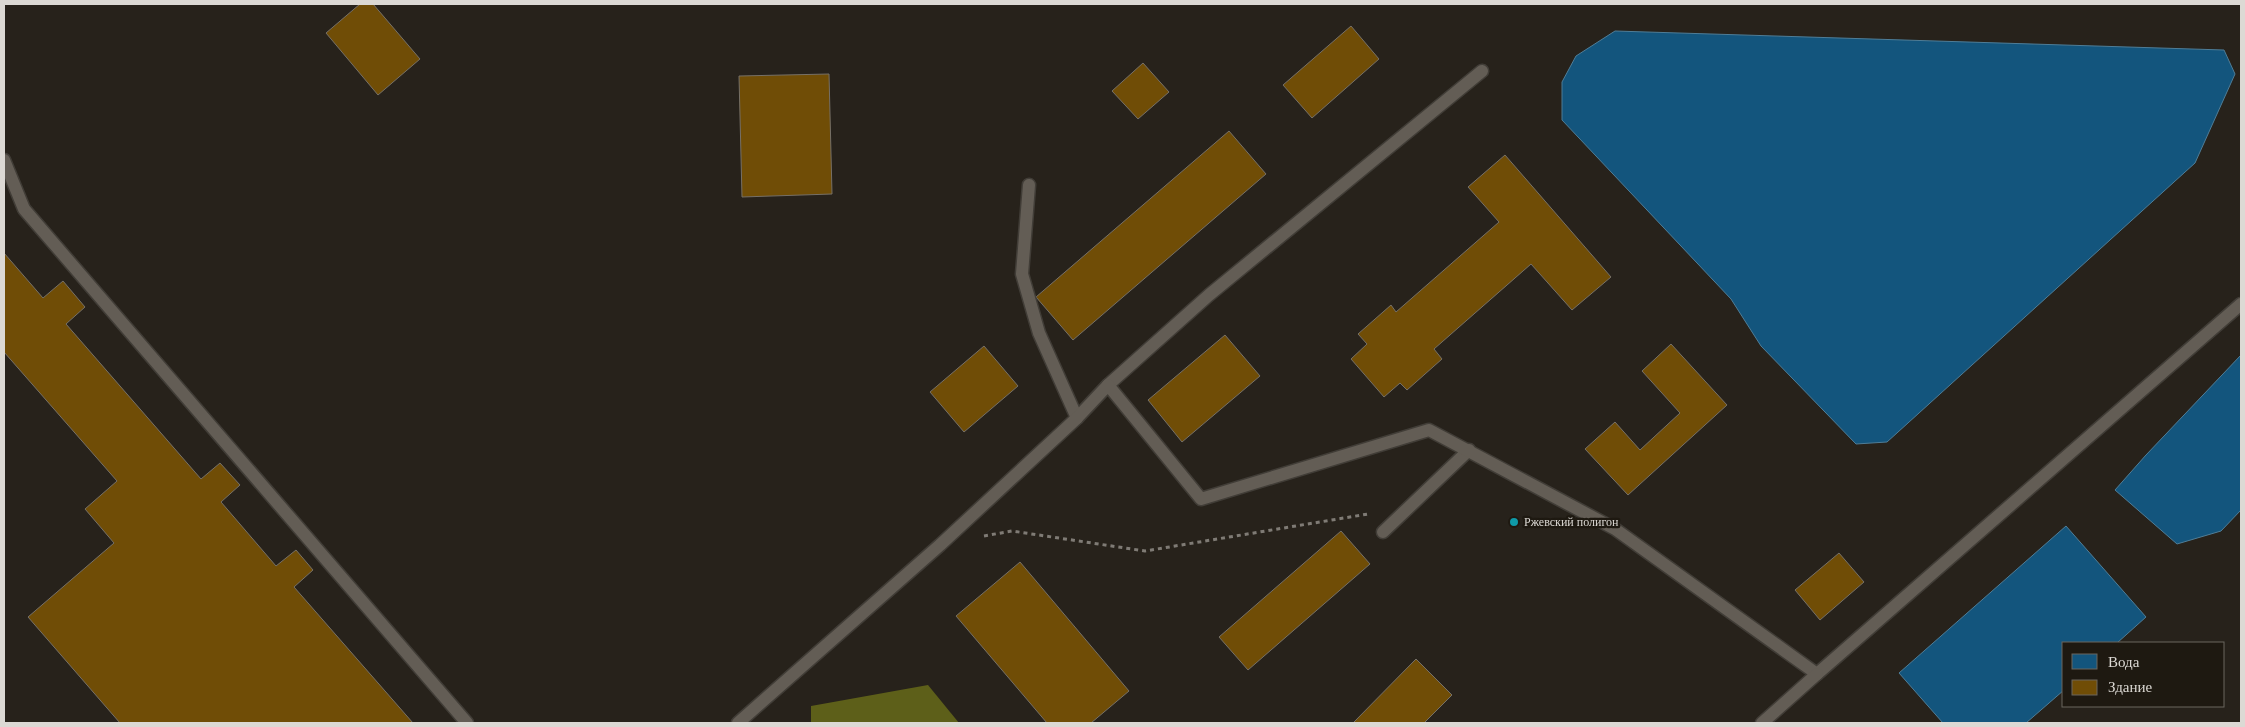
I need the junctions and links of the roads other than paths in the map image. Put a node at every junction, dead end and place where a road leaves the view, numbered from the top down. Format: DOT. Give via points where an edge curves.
graph roads {
  1 [pos="1482,71"];
  2 [pos="4,160"];
  3 [pos="1029,185"];
  4 [pos="2241,304"];
  5 [pos="1108,385"];
  6 [pos="1077,418"];
  7 [pos="1469,450"];
  8 [pos="1383,532"];
  9 [pos="1817,674"];
  10 [pos="467,723"];
  11 [pos="738,723"];
  12 [pos="1762,723"];
  1 -- 5 [label="lane" via="1209,295"];
  2 -- 10 [label="lane" via="24,209"];
  3 -- 6 [label="lane" via="1022,274 1039,333"];
  4 -- 9 [label="lane"];
  5 -- 6 [label="lane"];
  5 -- 7 [label="lane" via="1201,499 1429,430"];
  6 -- 11 [label="lane" via="940,545"];
  7 -- 8 [label="lane"];
  7 -- 9 [label="lane" via="1615,528"];
  9 -- 12 [label="lane"];
}
